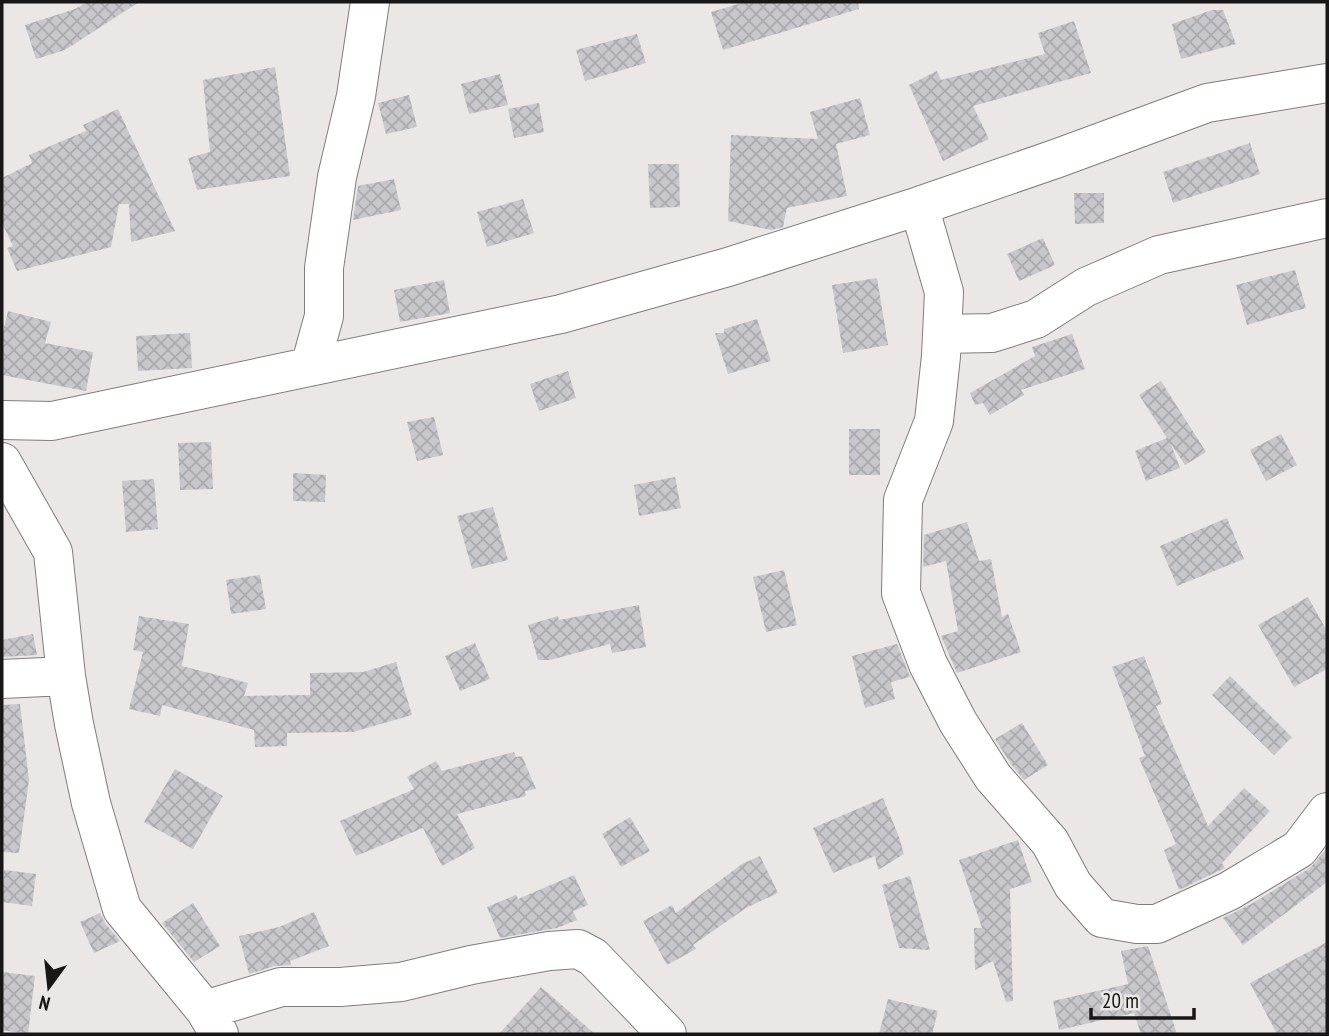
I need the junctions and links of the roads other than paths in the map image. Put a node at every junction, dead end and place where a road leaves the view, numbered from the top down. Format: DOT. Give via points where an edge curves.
graph roads {
  1 [pos="370,2"];
  2 [pos="1327,83"];
  3 [pos="919,206"];
  4 [pos="1327,218"];
  5 [pos="942,334"];
  6 [pos="310,366"];
  7 [pos="2,420"];
  8 [pos="2,462"];
  9 [pos="65,676"];
  10 [pos="2,678"];
  11 [pos="1327,812"];
  12 [pos="212,1022"];
  13 [pos="667,1034"];
  1 -- 6 [label="street" via="356,96 337,177 324,268 324,316"];
  2 -- 3 [label="street" via="1207,103"];
  3 -- 5 [label="street" via="944,292"];
  3 -- 6 [label="street" via="561,314"];
  4 -- 5 [label="street" via="1159,256 1086,287 1036,319 992,333"];
  5 -- 11 [label="street" via="934,421 904,500 901,593 958,722 993,777 1050,842 1073,886 1102,918 1157,924 1229,891 1299,849"];
  6 -- 7 [label="street" via="52,421"];
  8 -- 9 [label="street" via="53,552"];
  9 -- 10 [label="street"];
  9 -- 12 [label="street" via="91,803 122,909"];
  12 -- 13 [label="street" via="281,988 401,982 471,965 578,949 593,957"];
}
